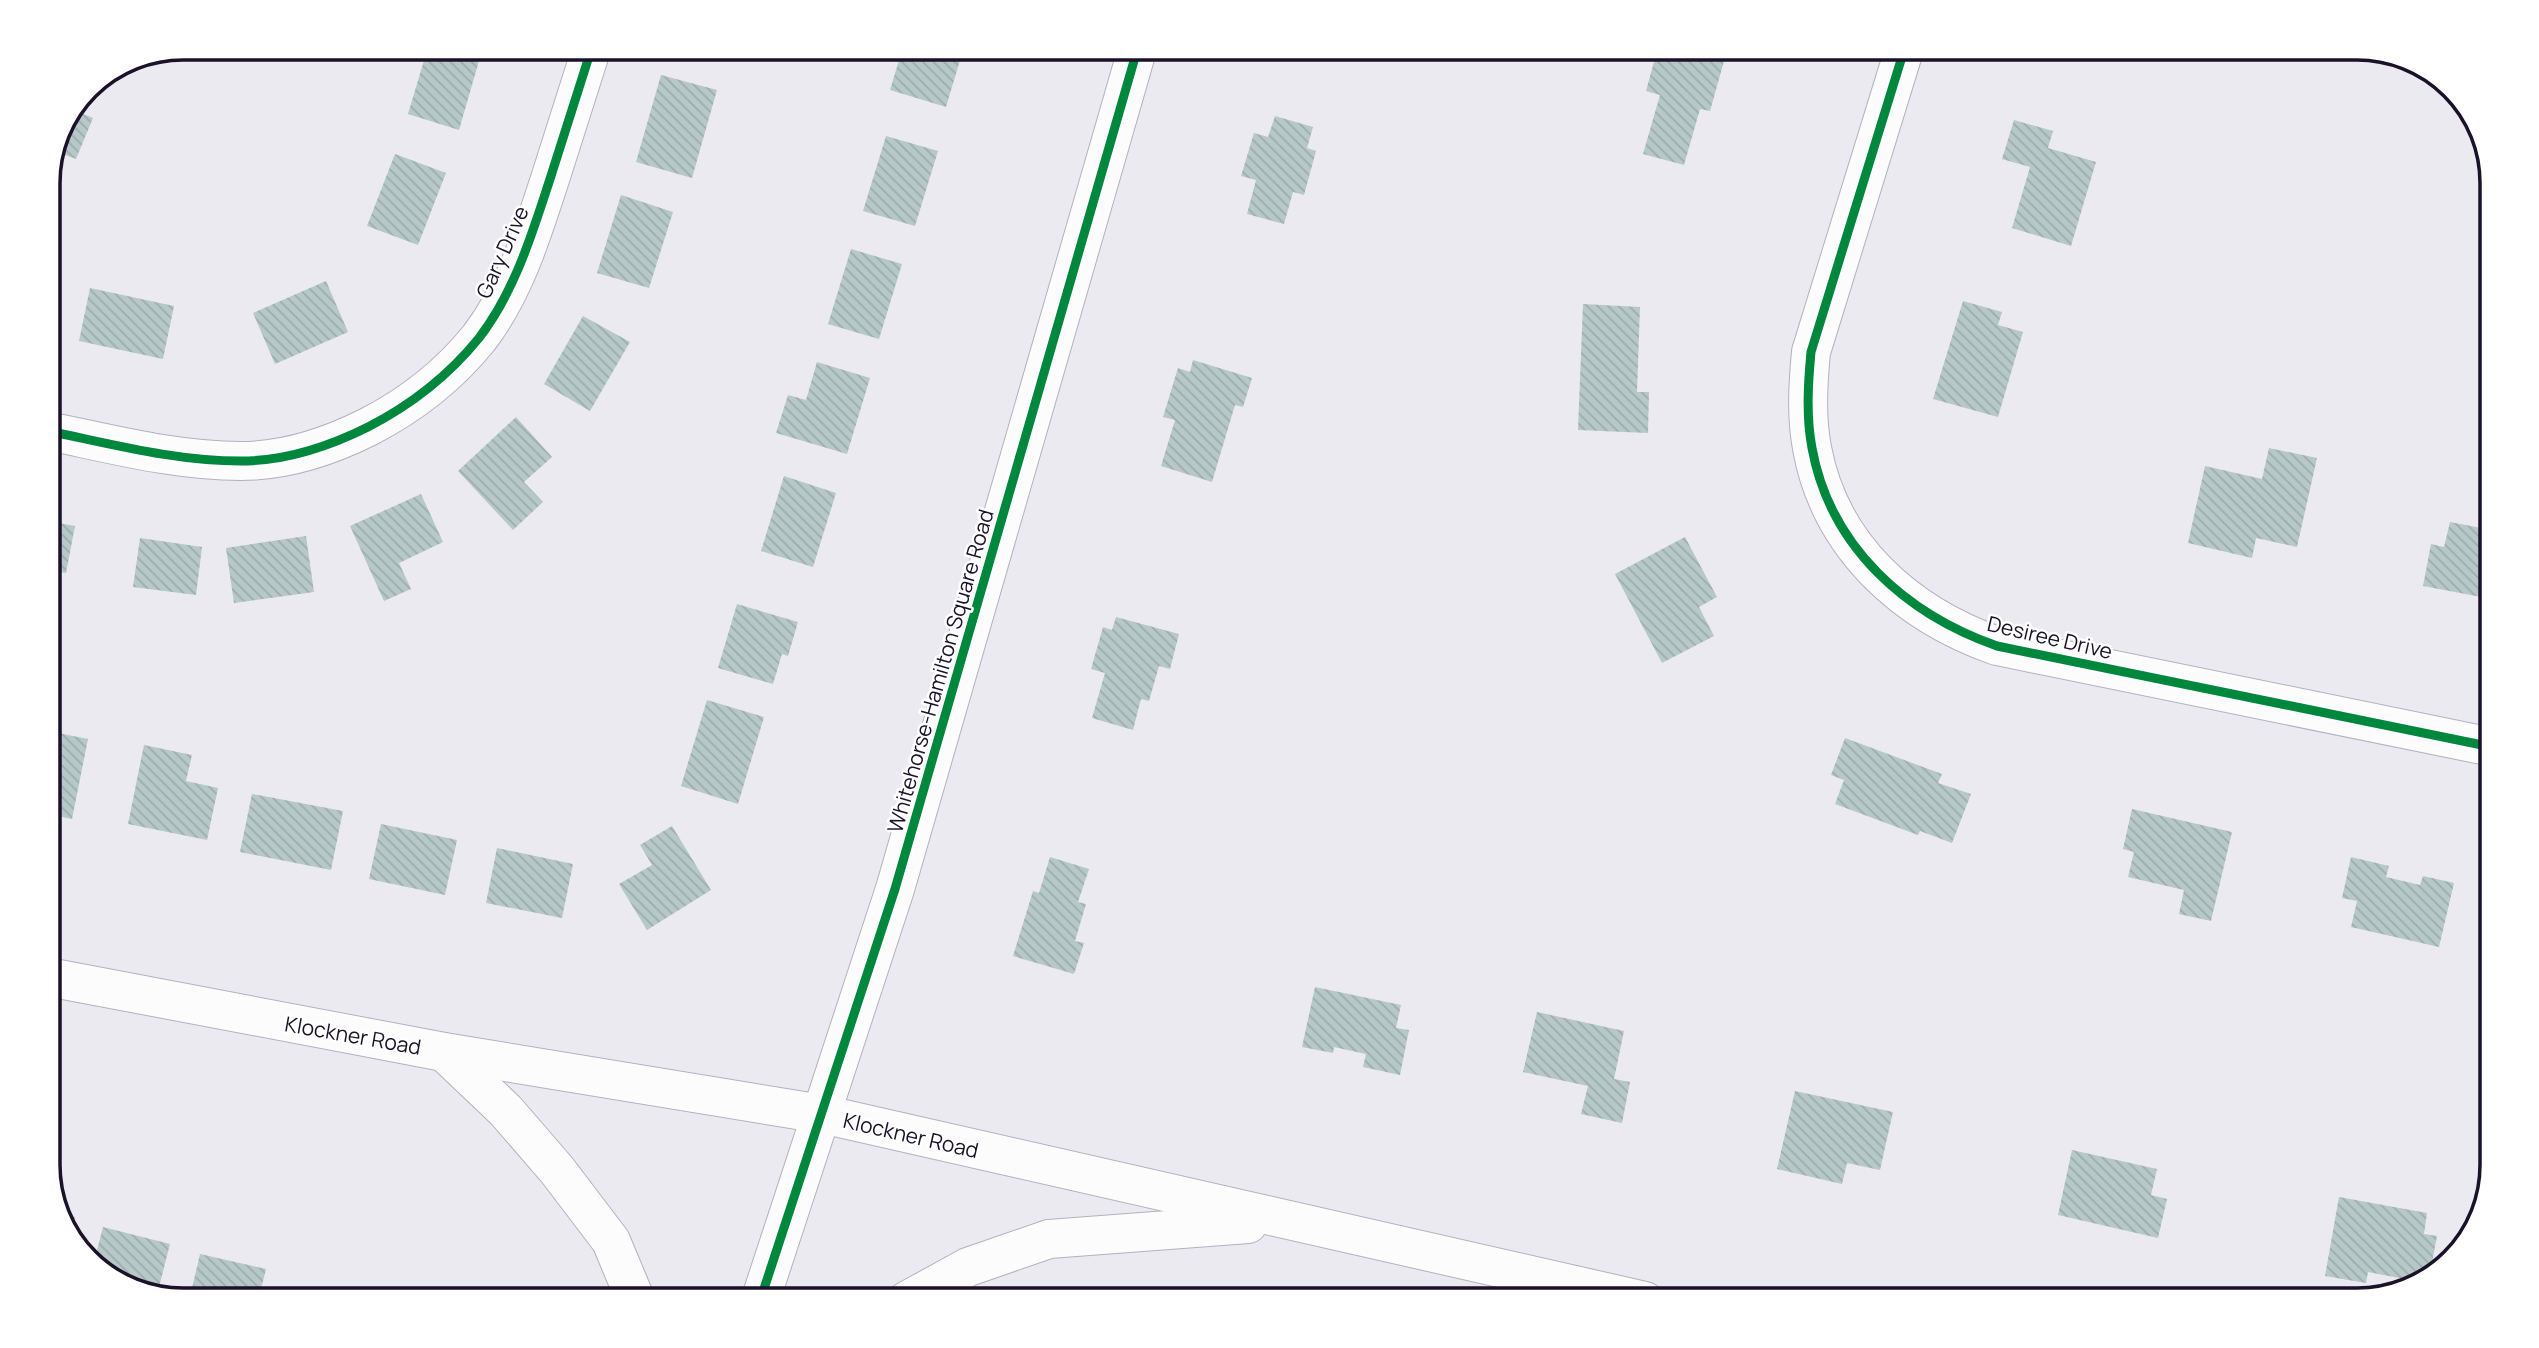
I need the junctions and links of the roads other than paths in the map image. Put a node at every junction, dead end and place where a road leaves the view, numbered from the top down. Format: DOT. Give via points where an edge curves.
graph roads {
  1 [pos="588,60"];
  2 [pos="1134,60"];
  3 [pos="1901,60"];
  4 [pos="60,433"];
  5 [pos="2480,744"];
  6 [pos="60,979"];
  7 [pos="444,1052"];
  8 [pos="822,1114"];
  9 [pos="1289,1222"];
  10 [pos="631,1288"];
  11 [pos="764,1288"];
  12 [pos="930,1288"];
  13 [pos="1586,1288"];
  1 -- 4 [label="street, Gary Drive" via="531,238 509,290 479,337 442,378 397,412 348,437 294,454 244,461 186,459"];
  2 -- 8 [label="street, Whitehorse-Hamilton Square Road" via="895,890"];
  3 -- 5 [label="street, Desiree Drive" via="1811,352 1807,400 1812,449 1828,500 1855,547 1891,587 1927,614 1997,646"];
  6 -- 7 [label="street, Klockner Road"];
  7 -- 8 [label="street, Klockner Road"];
  7 -- 10 [label="street" via="506,1111 557,1170 611,1241"];
  8 -- 9 [label="street, Klockner Road"];
  8 -- 11 [label="street, Whitehorse-Hamilton Square Road"];
  9 -- 12 [label="street" via="1049,1239 968,1267"];
  9 -- 13 [label="street, Klockner Road"];
}
